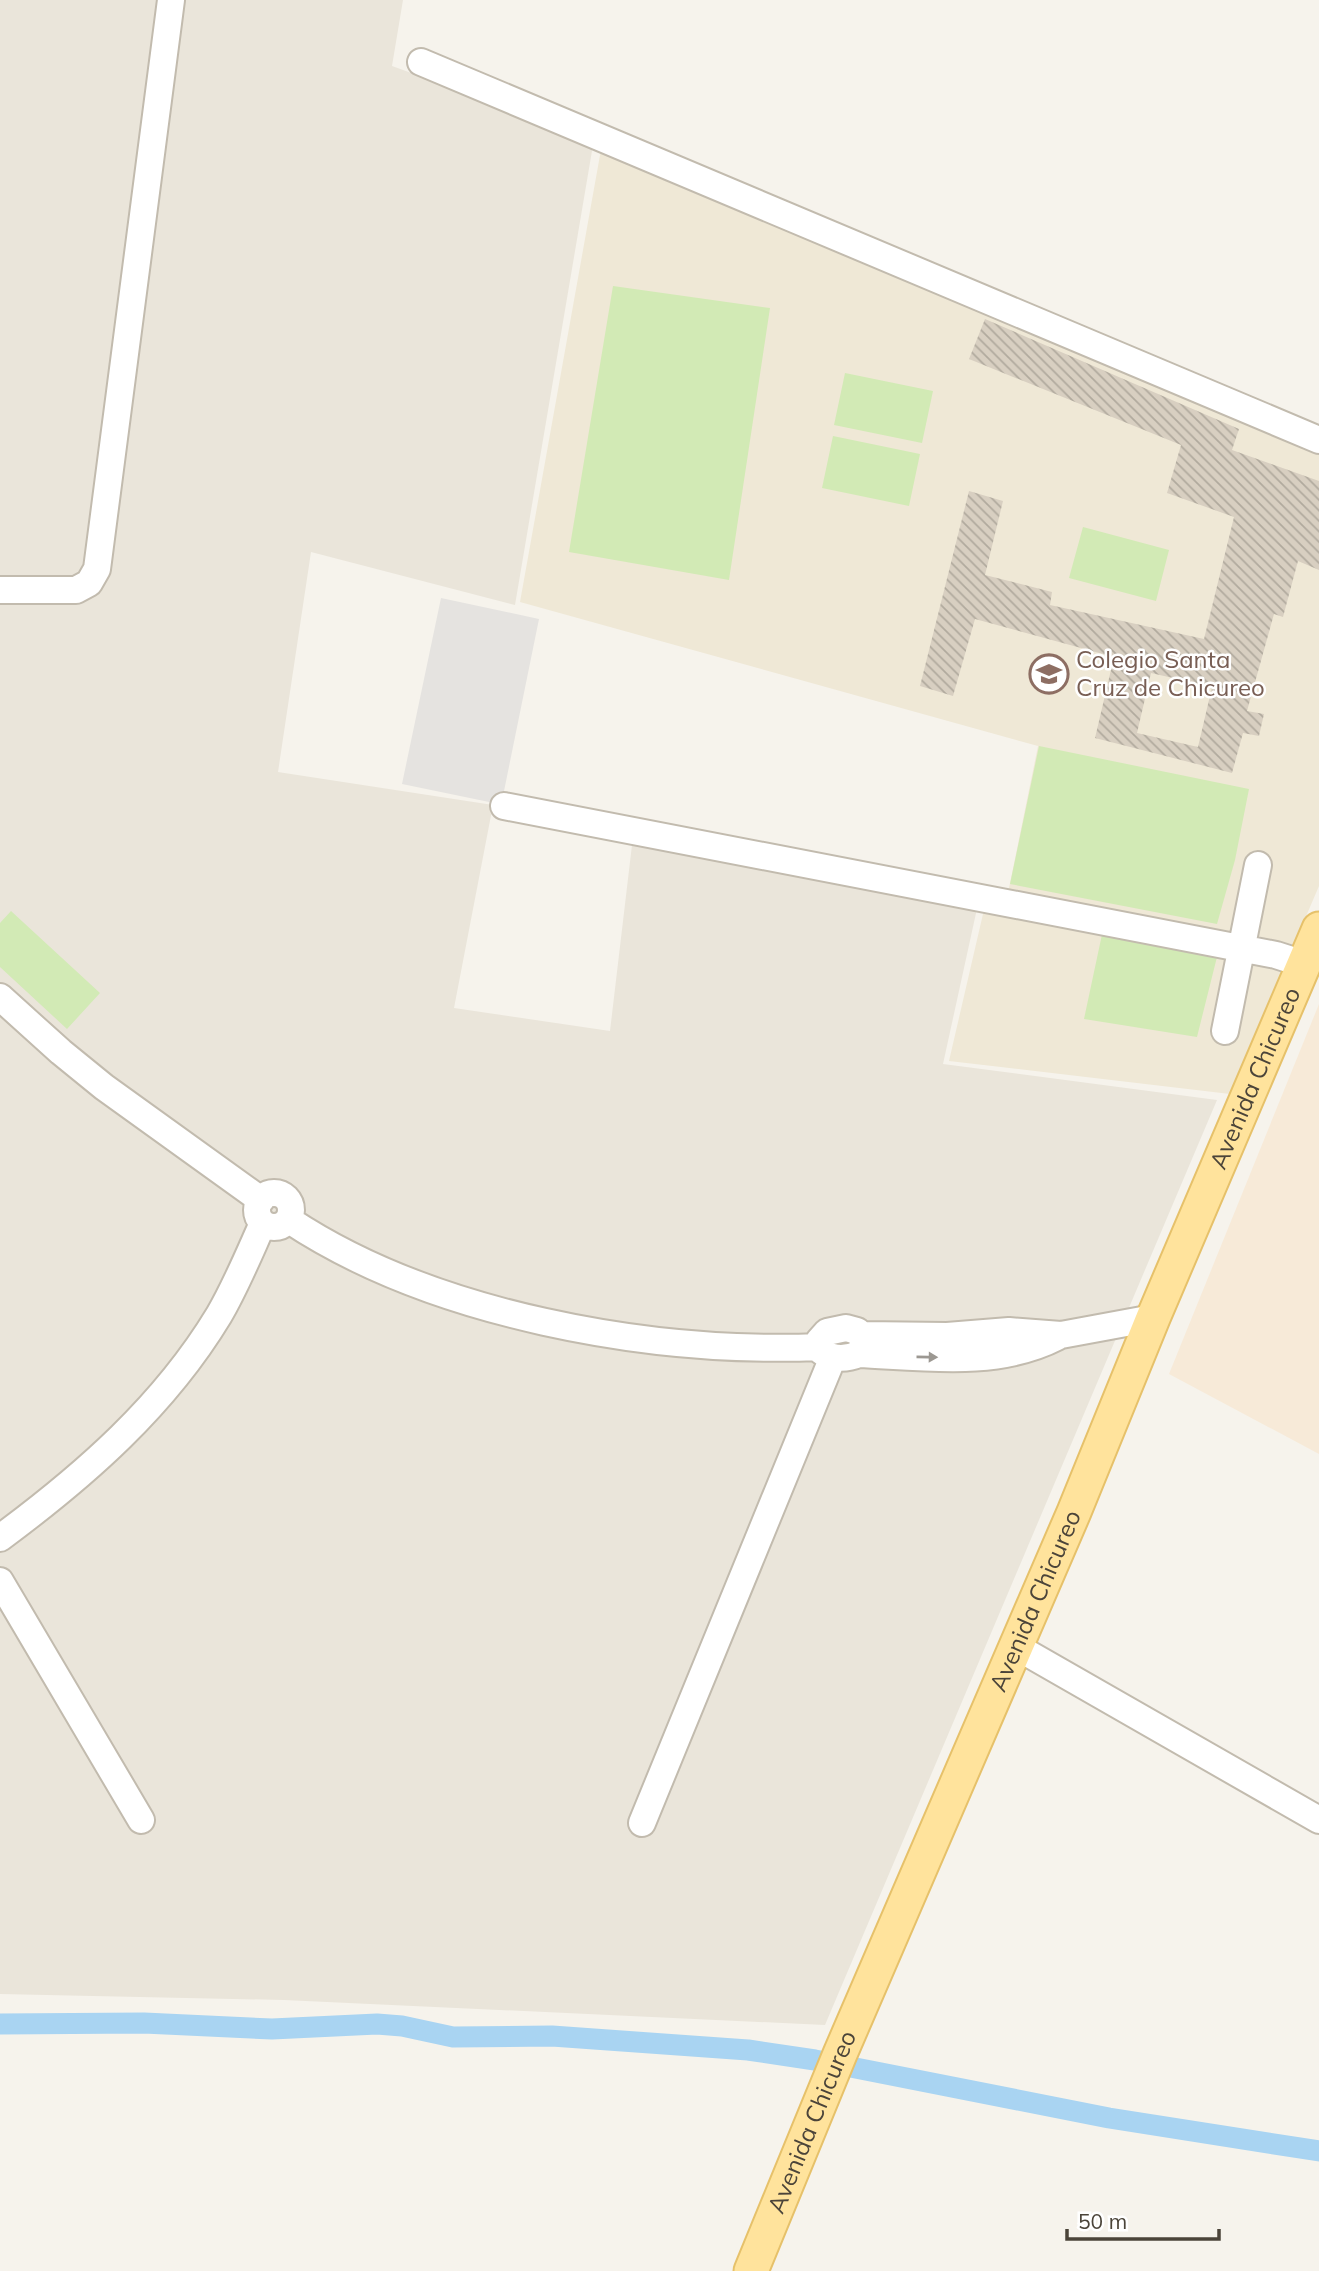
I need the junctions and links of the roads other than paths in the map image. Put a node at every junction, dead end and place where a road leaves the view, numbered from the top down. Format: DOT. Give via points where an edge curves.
graph roads {
  1 [pos="171,0"];
  2 [pos="421,62"];
  3 [pos="1319,439"];
  4 [pos="0,590"];
  5 [pos="505,806"];
  6 [pos="1258,864"];
  7 [pos="1319,929"];
  8 [pos="1241,948"];
  9 [pos="1304,964"];
  10 [pos="0,997"];
  11 [pos="1225,1031"];
  12 [pos="271,1214"];
  13 [pos="1153,1318"];
  14 [pos="826,1352"];
  15 [pos="0,1538"];
  16 [pos="0,1581"];
  17 [pos="1015,1646"];
  18 [pos="1319,1819"];
  19 [pos="141,1820"];
  20 [pos="642,1823"];
  21 [pos="751,2271"];
  1 -- 4 [label="street" via="97,569 89,583 76,590"];
  2 -- 3 [label="street"];
  5 -- 8 [label="street"];
  6 -- 8 [label="street"];
  7 -- 9 [label="main road, Avenida Chicureo"];
  8 -- 9 [label="street"];
  8 -- 11 [label="street"];
  9 -- 13 [label="main road, Avenida Chicureo"];
  10 -- 12 [label="street" via="104,1087"];
  12 -- 14 [label="street" via="386,1272 512,1313 680,1343"];
  12 -- 15 [label="street" via="220,1312 158,1400 104,1454"];
  13 -- 14 [label="street" via="1061,1335 1009,1331 860,1344 849,1357"];
  13 -- 17 [label="main road, Avenida Chicureo"];
  14 -- 20 [label="street"];
  16 -- 19 [label="street"];
  17 -- 18 [label="street"];
  17 -- 21 [label="main road, Avenida Chicureo"];
}
